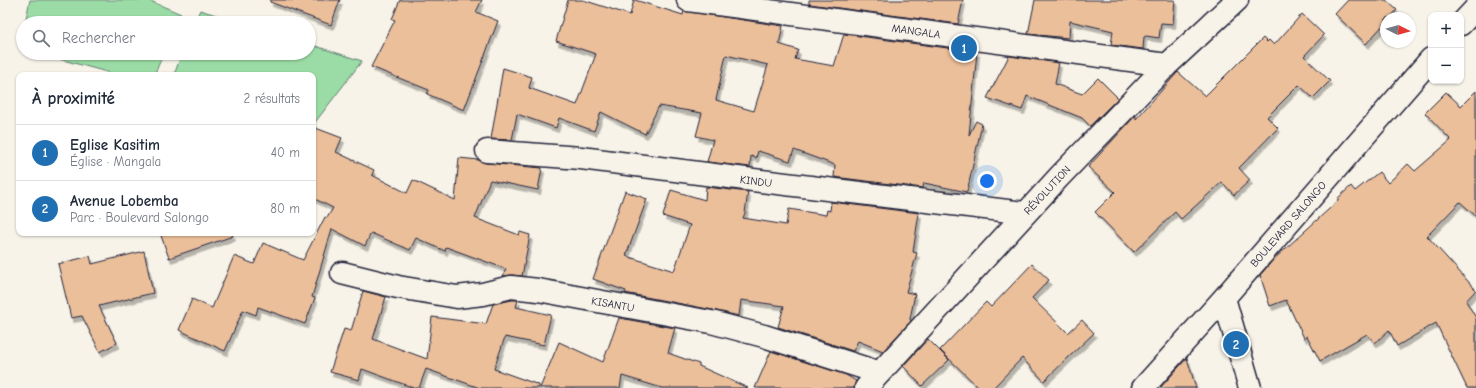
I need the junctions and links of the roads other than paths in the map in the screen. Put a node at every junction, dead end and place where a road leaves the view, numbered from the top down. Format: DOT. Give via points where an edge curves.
graph roads {
  1 [pos="688,0"];
  2 [pos="1237,0"];
  3 [pos="1476,8"];
  4 [pos="1464,21"];
  5 [pos="1428,62"];
  6 [pos="1167,65"];
  7 [pos="487,151"];
  8 [pos="1025,213"];
  9 [pos="342,273"];
  10 [pos="1224,298"];
  11 [pos="873,380"];
  12 [pos="1143,388"];
  13 [pos="1250,388"];
  1 -- 6 [label="street, MANGALA"];
  2 -- 6 [label="street, RÉVOLUTION"];
  3 -- 4 [label="street"];
  5 -- 10 [label="street, BOULEVARD SALONGO"];
  6 -- 8 [label="street, RÉVOLUTION"];
  7 -- 8 [label="street, KINDU" via="581,158"];
  8 -- 11 [label="street, RÉVOLUTION"];
  9 -- 11 [label="street, KISANTU" via="398,287 457,297 511,287 538,290 712,322 764,336"];
  10 -- 12 [label="street, BOULEVARD SALONGO"];
  10 -- 13 [label="street"];
}
